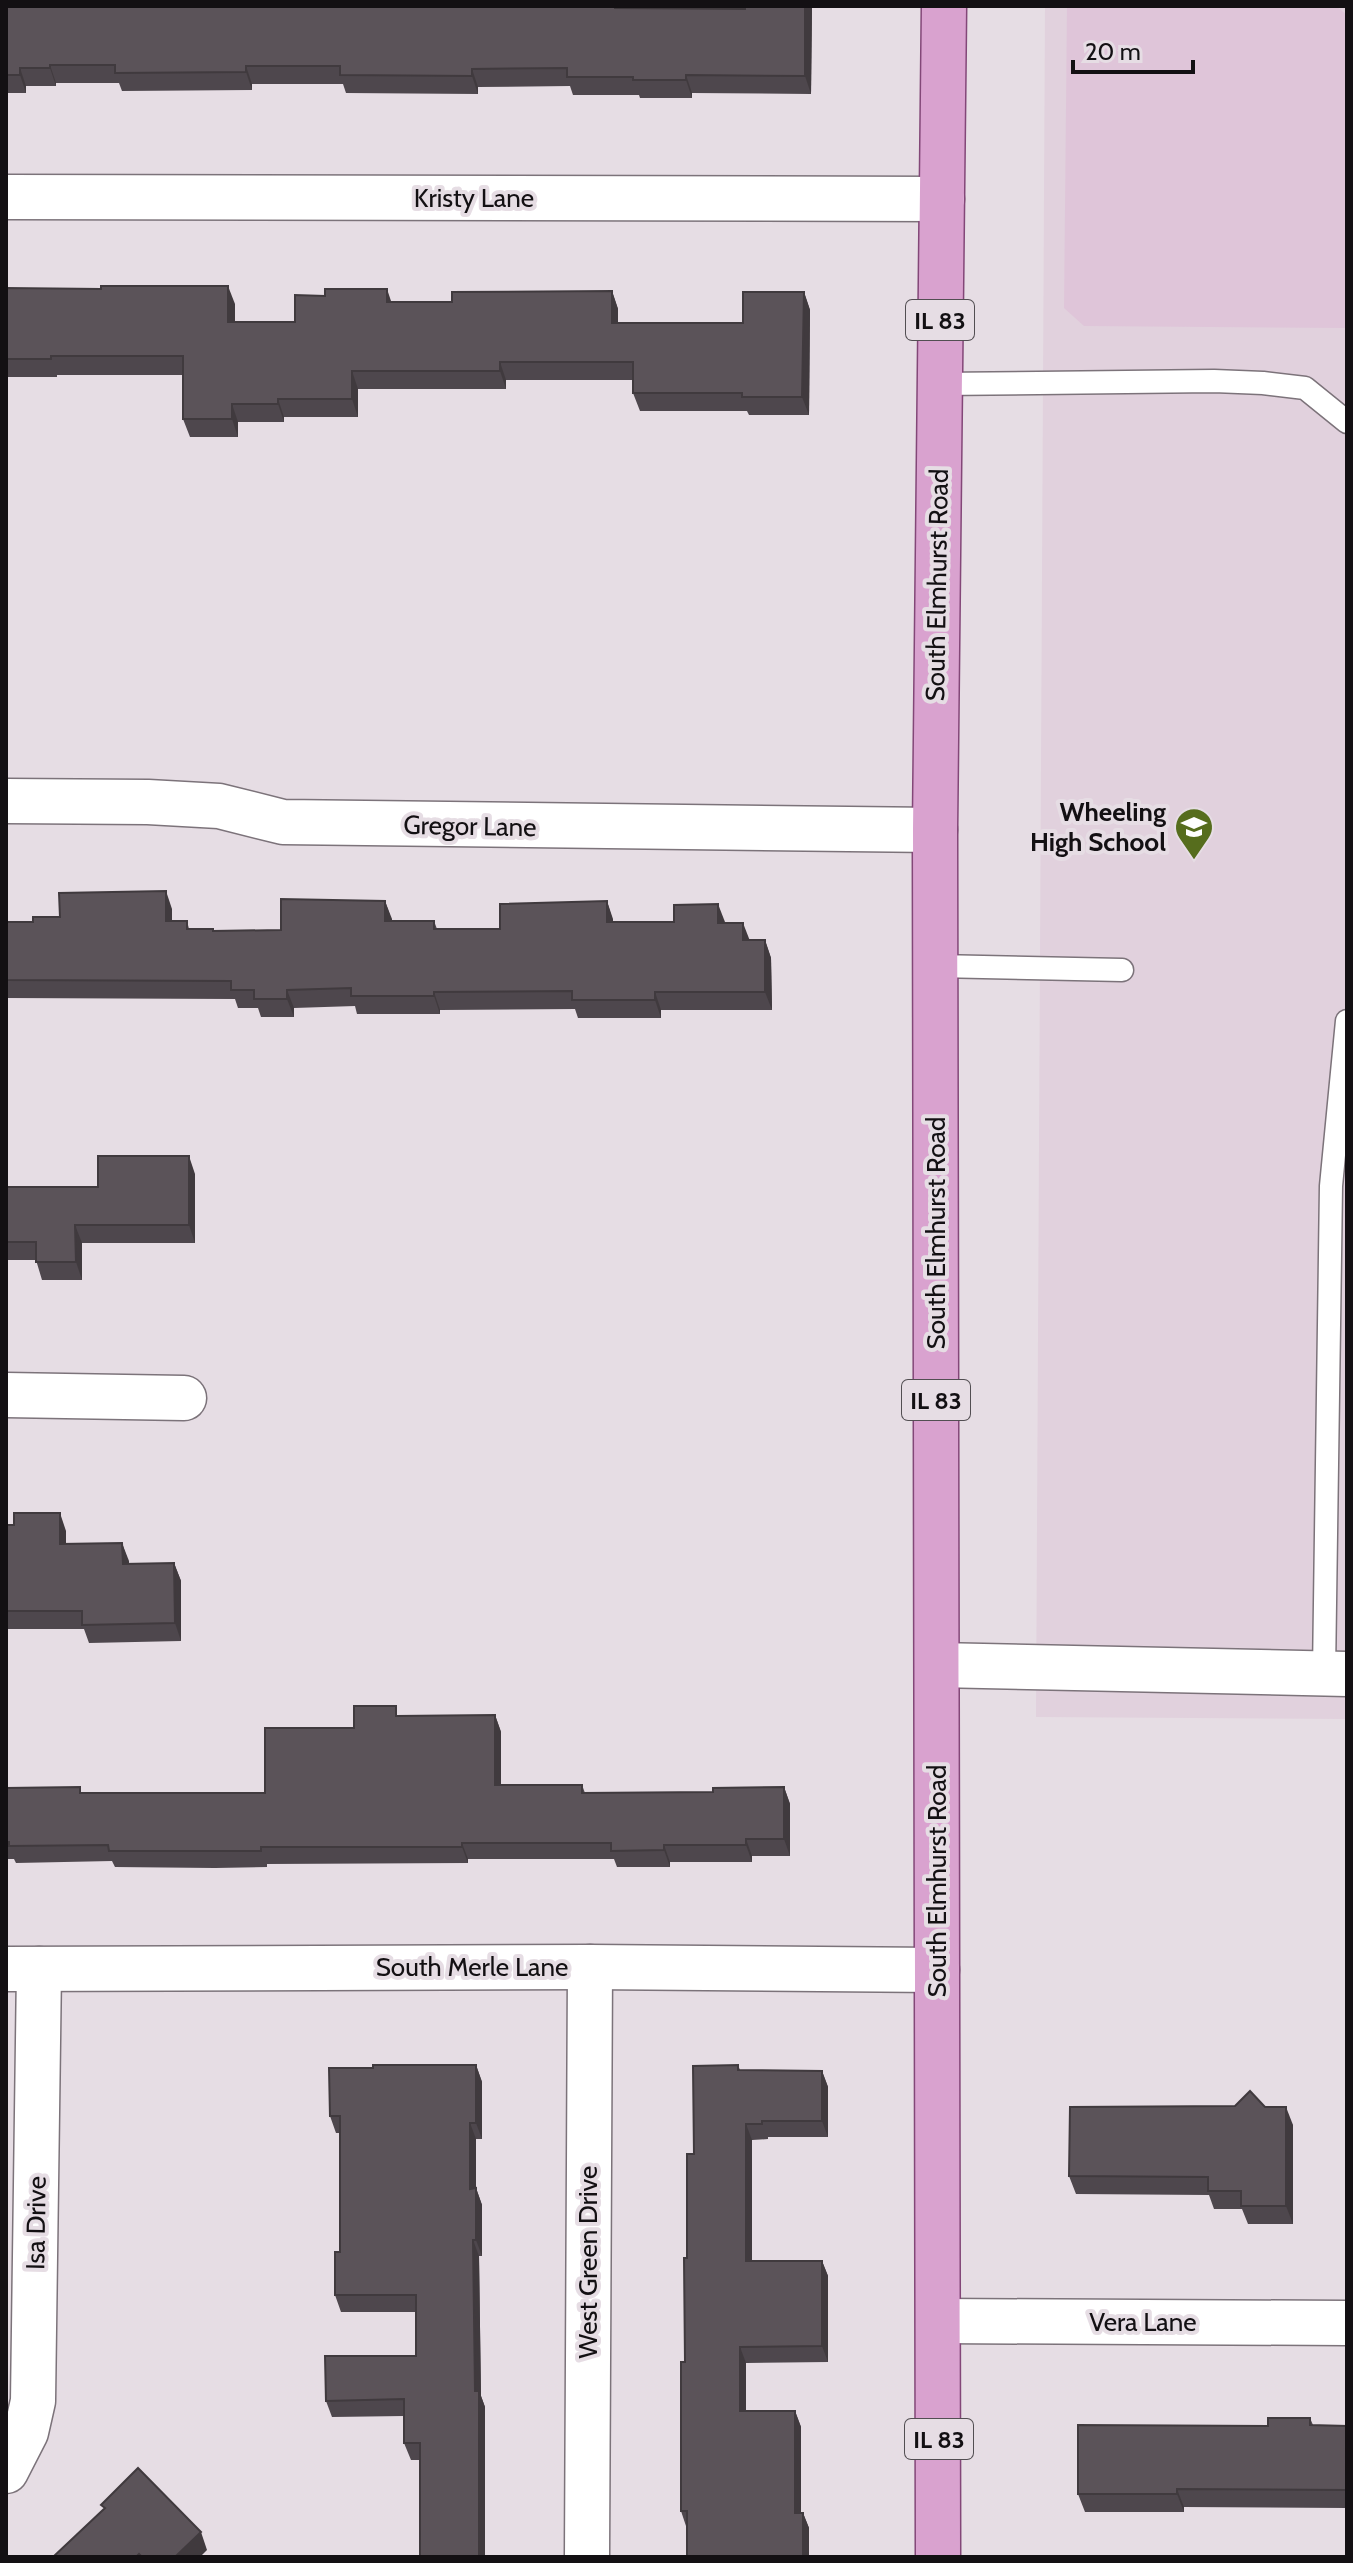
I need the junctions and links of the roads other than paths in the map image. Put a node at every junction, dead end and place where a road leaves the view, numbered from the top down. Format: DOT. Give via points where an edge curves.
graph roads {
  1 [pos="944,6"];
  2 [pos="6,197"];
  3 [pos="942,199"];
  4 [pos="939,384"];
  5 [pos="1347,422"];
  6 [pos="6,801"];
  7 [pos="935,830"];
  8 [pos="936,966"];
  9 [pos="1122,970"];
  10 [pos="1347,1021"];
  11 [pos="6,1395"];
  12 [pos="184,1398"];
  13 [pos="937,1665"];
  14 [pos="1336,1674"];
  15 [pos="590,1967"];
  16 [pos="22,1969"];
  17 [pos="937,1970"];
  18 [pos="940,2321"];
  19 [pos="1347,2323"];
  20 [pos="6,2471"];
  21 [pos="587,2557"];
  22 [pos="938,2557"];
  1 -- 3 [label="main road, South Elmhurst Road / IL 83"];
  2 -- 3 [label="street, Kristy Lane"];
  3 -- 4 [label="main road, South Elmhurst Road / IL 83"];
  4 -- 5 [label="lane" via="1263,383 1305,388"];
  4 -- 7 [label="main road, South Elmhurst Road / IL 83"];
  6 -- 7 [label="street, Gregor Lane" via="219,806 283,822"];
  7 -- 8 [label="main road, South Elmhurst Road / IL 83"];
  8 -- 9 [label="lane"];
  8 -- 13 [label="main road, South Elmhurst Road / IL 83"];
  10 -- 14 [label="lane" via="1331,1186"];
  11 -- 12 [label="street"];
  13 -- 14 [label="street"];
  13 -- 17 [label="main road, South Elmhurst Road / IL 83"];
  15 -- 16 [label="street, South Merle Lane"];
  15 -- 17 [label="street, South Merle Lane"];
  15 -- 21 [label="street, West Green Drive"];
  16 -- 20 [label="street, Isa Drive" via="33,2401 26,2432"];
  17 -- 18 [label="main road, South Elmhurst Road / IL 83"];
  18 -- 19 [label="street, Vera Lane"];
  18 -- 22 [label="main road, South Elmhurst Road / IL 83"];
}
